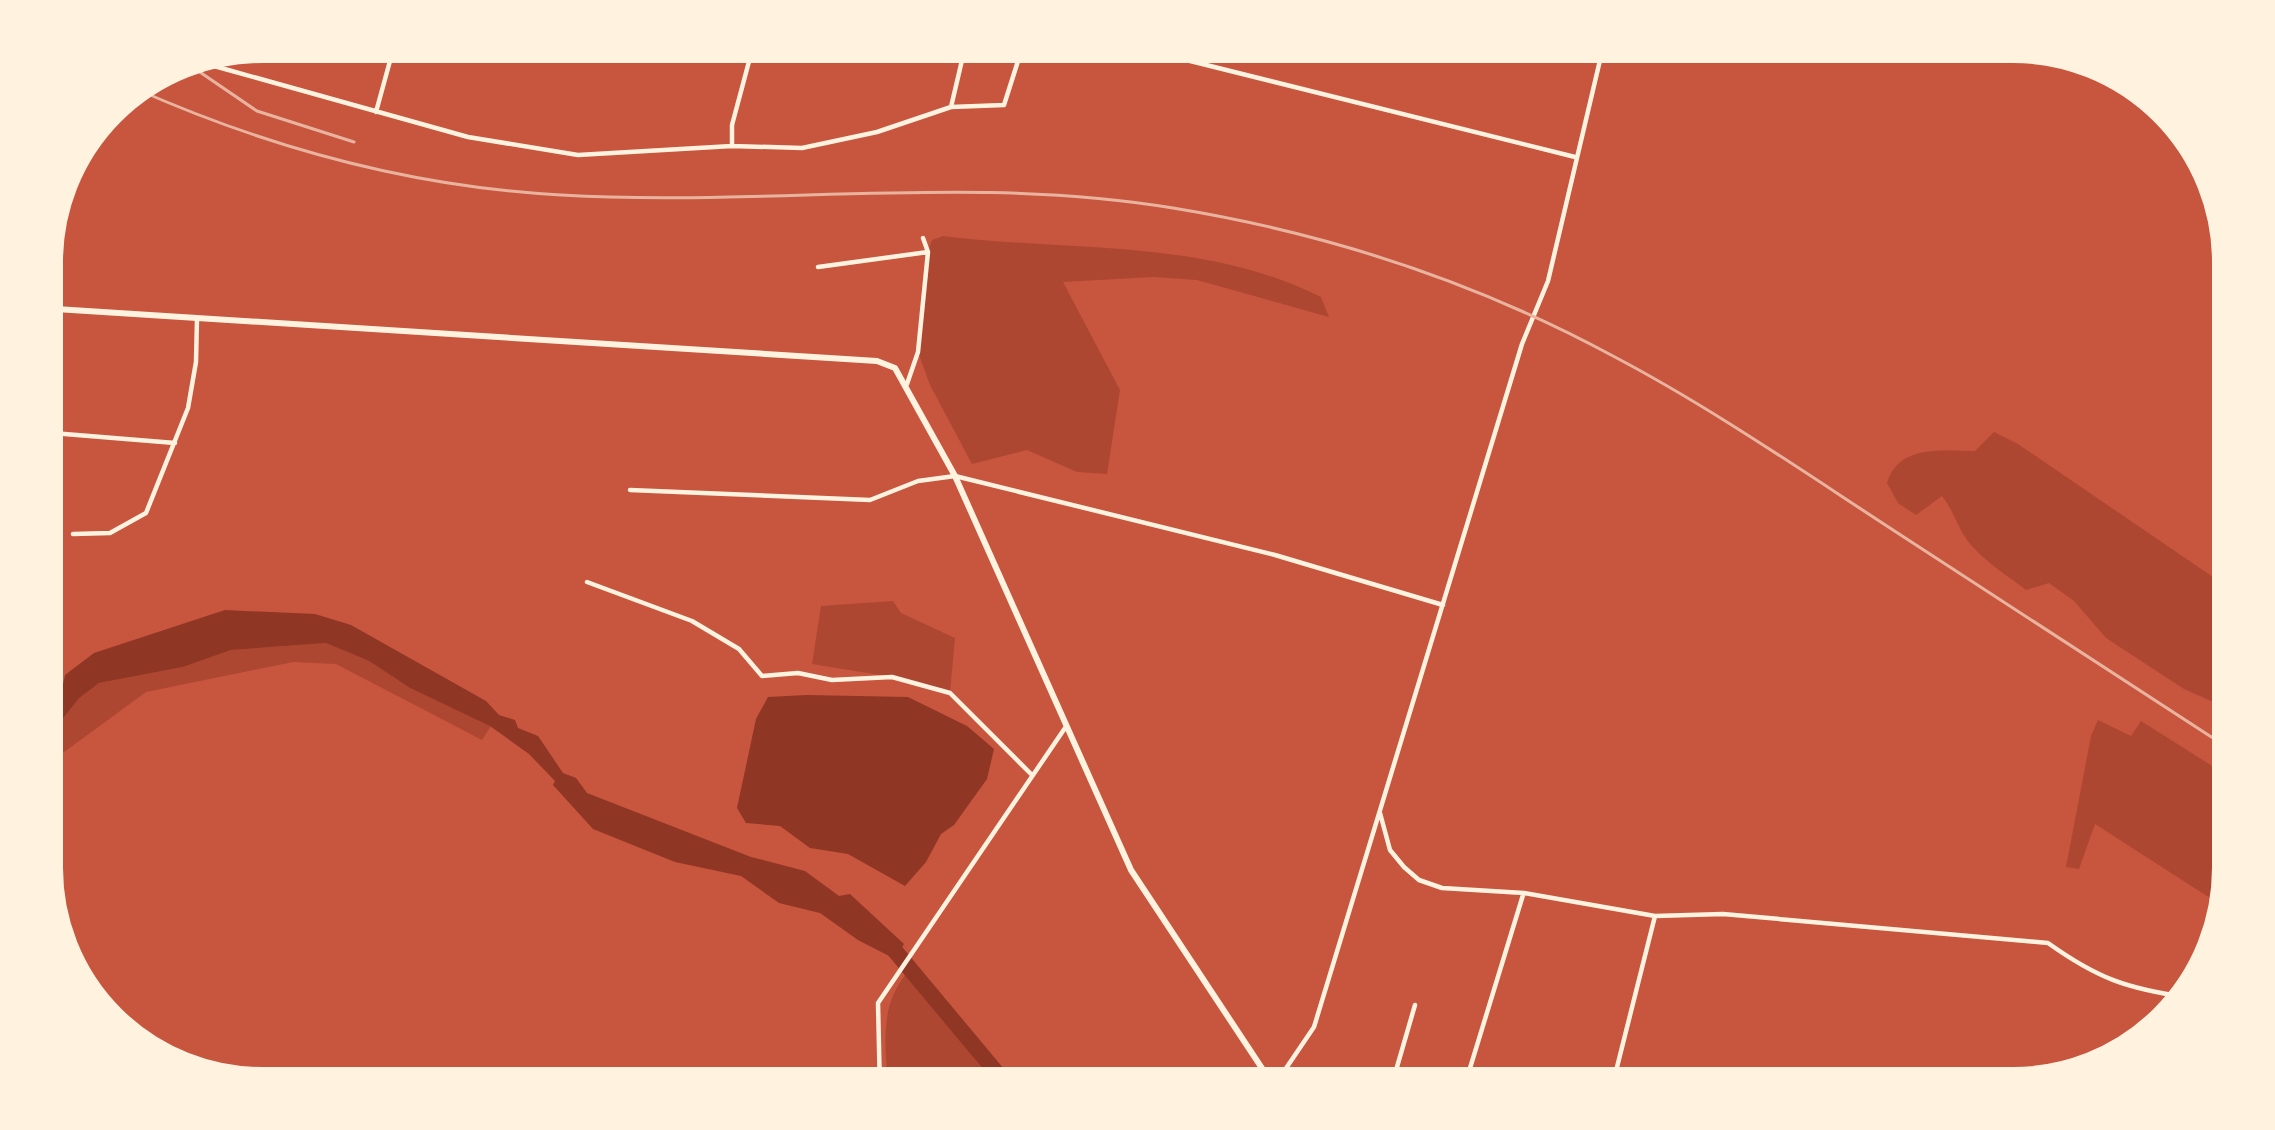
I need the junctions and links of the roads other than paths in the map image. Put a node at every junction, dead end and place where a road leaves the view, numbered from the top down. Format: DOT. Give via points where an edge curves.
graph roads {
  1 [pos="390,60"];
  2 [pos="749,60"];
  3 [pos="962,60"];
  4 [pos="1018,60"];
  5 [pos="1186,60"];
  6 [pos="1600,60"];
  7 [pos="216,67"];
  8 [pos="951,107"];
  9 [pos="376,112"];
  10 [pos="732,146"];
  11 [pos="1575,157"];
  12 [pos="923,238"];
  13 [pos="928,252"];
  14 [pos="818,267"];
  15 [pos="60,309"];
  16 [pos="197,319"];
  17 [pos="907,384"];
  18 [pos="60,434"];
  19 [pos="175,443"];
  20 [pos="955,476"];
  21 [pos="630,490"];
  22 [pos="73,534"];
  23 [pos="587,582"];
  24 [pos="1443,605"];
  25 [pos="1065,728"];
  26 [pos="1033,775"];
  27 [pos="1380,813"];
  28 [pos="1524,892"];
  29 [pos="1655,916"];
  30 [pos="2170,995"];
  31 [pos="1415,1005"];
  32 [pos="880,1070"];
  33 [pos="1263,1070"];
  34 [pos="1287,1070"];
  35 [pos="1396,1070"];
  36 [pos="1469,1070"];
  37 [pos="1618,1070"];
  1 -- 9 [label="street"];
  2 -- 10 [label="street"];
  3 -- 8 [label="street"];
  4 -- 8 [label="street" via="1004,105"];
  5 -- 11 [label="street"];
  6 -- 11 [label="street"];
  7 -- 9 [label="street"];
  8 -- 10 [label="street" via="802,148"];
  9 -- 10 [label="street" via="578,155"];
  11 -- 24 [label="street" via="1548,281"];
  12 -- 13 [label="street"];
  13 -- 14 [label="street"];
  13 -- 17 [label="street"];
  15 -- 16 [label="street"];
  16 -- 17 [label="street" via="878,361"];
  16 -- 19 [label="street" via="188,408"];
  17 -- 20 [label="street"];
  18 -- 19 [label="street"];
  19 -- 22 [label="street" via="146,512 110,533"];
  20 -- 21 [label="street" via="870,500"];
  20 -- 24 [label="street"];
  20 -- 25 [label="street"];
  23 -- 26 [label="street" via="704,628 740,650 762,676 892,677 950,693"];
  24 -- 27 [label="street"];
  25 -- 26 [label="street"];
  25 -- 33 [label="street" via="1132,870"];
  26 -- 32 [label="street" via="878,1003"];
  27 -- 28 [label="street" via="1390,850 1419,880"];
  27 -- 34 [label="street" via="1314,1027"];
  28 -- 29 [label="street"];
  28 -- 36 [label="street"];
  29 -- 30 [label="street" via="1723,914 2048,943 2089,973"];
  29 -- 37 [label="street"];
  31 -- 35 [label="street"];
}
